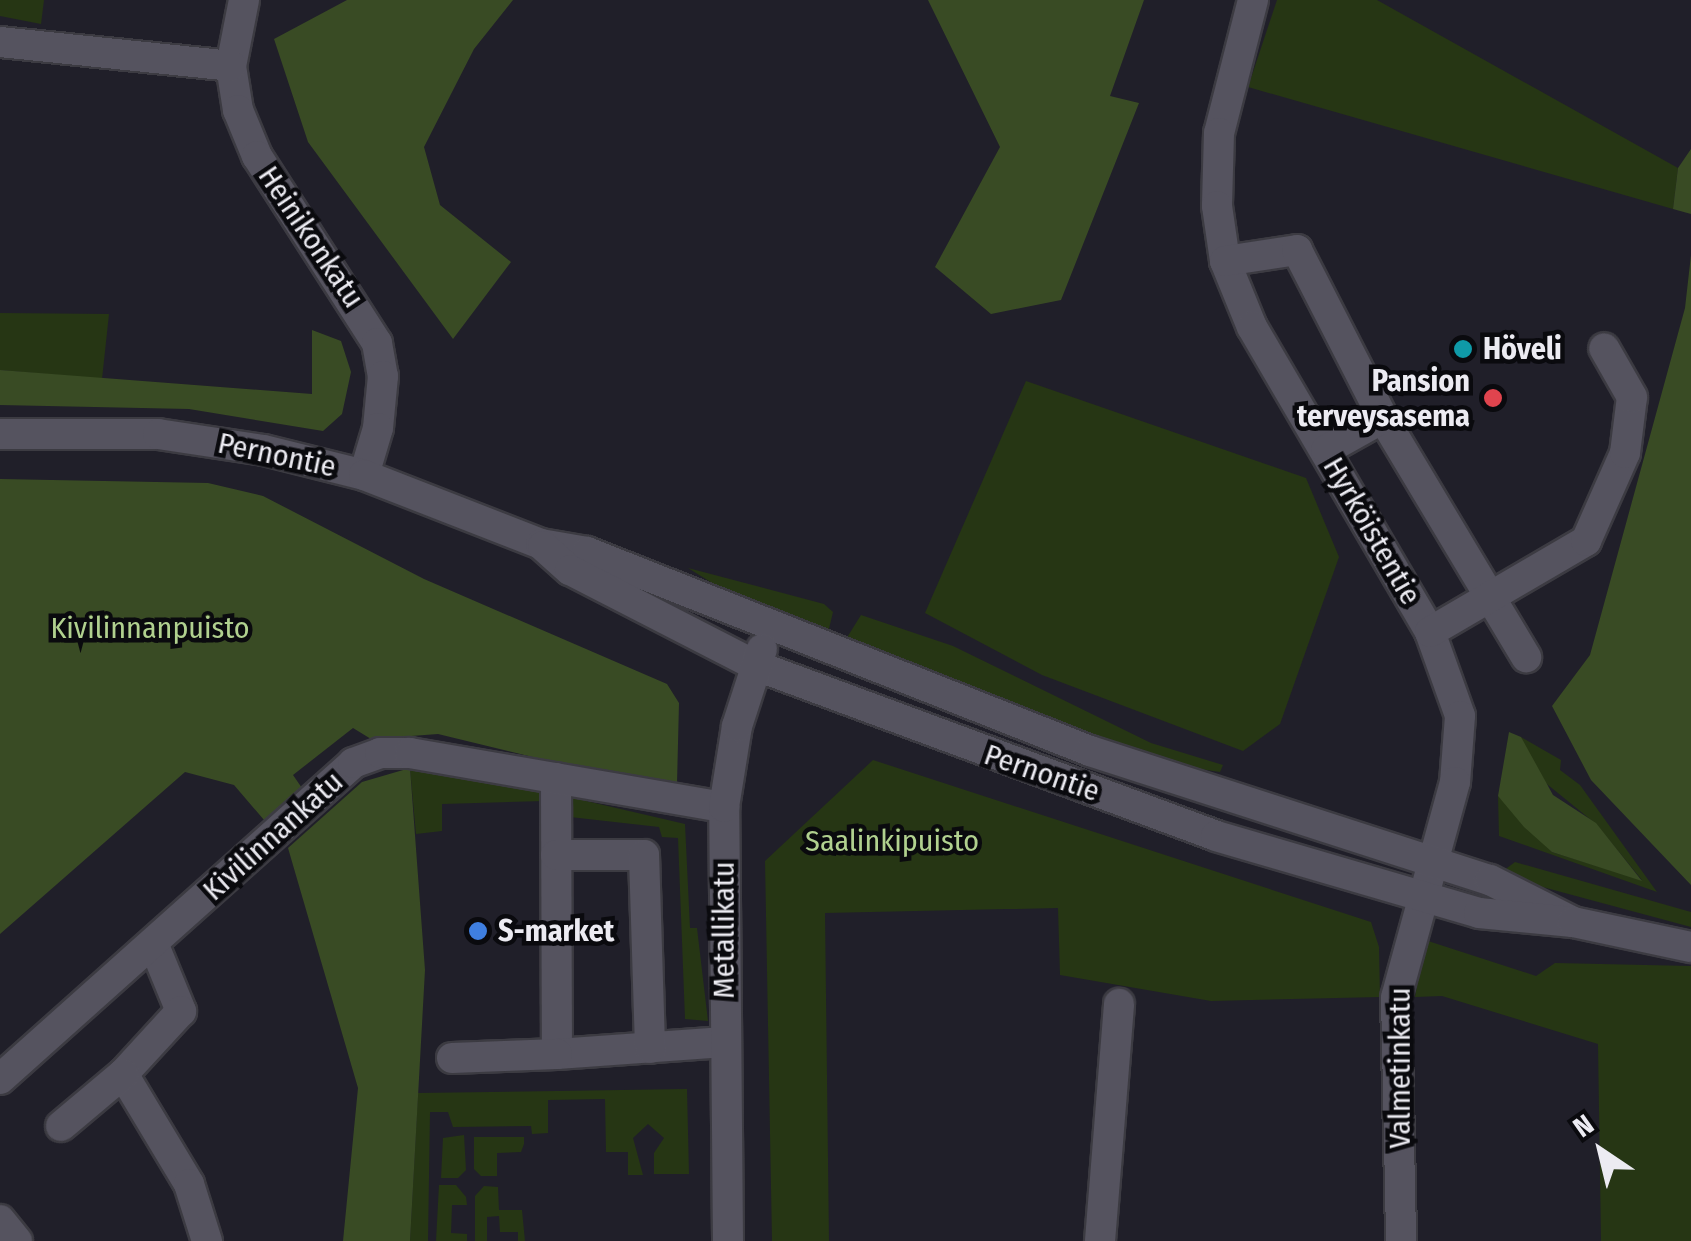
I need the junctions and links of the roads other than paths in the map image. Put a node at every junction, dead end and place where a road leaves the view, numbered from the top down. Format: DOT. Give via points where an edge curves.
graph roads {
  1 [pos="244,0"];
  2 [pos="1253,0"];
  3 [pos="0,42"];
  4 [pos="231,66"];
  5 [pos="1225,261"];
  6 [pos="1604,348"];
  7 [pos="1383,418"];
  8 [pos="0,434"];
  9 [pos="1326,450"];
  10 [pos="364,475"];
  11 [pos="541,544"];
  12 [pos="1489,596"];
  13 [pos="770,626"];
  14 [pos="1430,632"];
  15 [pos="1526,657"];
  16 [pos="757,666"];
  17 [pos="556,778"];
  18 [pos="724,807"];
  19 [pos="556,855"];
  20 [pos="1429,862"];
  21 [pos="1418,898"];
  22 [pos="1573,922"];
  23 [pos="153,943"];
  24 [pos="1691,947"];
  25 [pos="1120,1004"];
  26 [pos="725,1042"];
  27 [pos="650,1048"];
  28 [pos="557,1054"];
  29 [pos="452,1058"];
  30 [pos="123,1074"];
  31 [pos="0,1080"];
  32 [pos="61,1126"];
  33 [pos="0,1220"];
  34 [pos="16,1241"];
  35 [pos="208,1241"];
  36 [pos="728,1241"];
  37 [pos="1100,1241"];
  38 [pos="1401,1241"];
  1 -- 4 [label="street, Heinikonkatu"];
  2 -- 5 [label="street, Hyrköistentie" via="1218,134"];
  3 -- 4 [label="street"];
  4 -- 10 [label="street, Heinikonkatu" via="238,110 256,156 377,342 378,428"];
  5 -- 7 [label="street" via="1298,250"];
  5 -- 9 [label="street, Hyrköistentie" via="1252,328"];
  6 -- 12 [label="street" via="1632,397 1625,453 1586,540"];
  7 -- 9 [label="street"];
  7 -- 12 [label="street"];
  8 -- 10 [label="street, Pernontie" via="158,434"];
  9 -- 14 [label="street, Hyrköistentie"];
  10 -- 11 [label="street, Pernontie"];
  11 -- 13 [label="street, Pernontie" via="587,552"];
  11 -- 16 [label="street, Pernontie" via="570,570"];
  12 -- 14 [label="street"];
  12 -- 15 [label="street"];
  13 -- 16 [label="street, Metallikatu"];
  13 -- 20 [label="street, Pernontie" via="1122,762"];
  14 -- 20 [label="street, Hyrköistentie" via="1455,692 1461,746"];
  16 -- 18 [label="street, Metallikatu" via="737,726"];
  16 -- 21 [label="street, Pernontie" via="1216,836"];
  17 -- 18 [label="street, Kivilinnankatu"];
  17 -- 19 [label="street"];
  17 -- 23 [label="street, Kivilinnankatu" via="410,753 380,753 354,763"];
  18 -- 26 [label="street, Metallikatu"];
  19 -- 27 [label="street" via="644,855"];
  19 -- 28 [label="street"];
  20 -- 21 [label="street, Hyrköistentie"];
  20 -- 22 [label="street, Pernontie" via="1520,893"];
  21 -- 22 [label="street, Pernontie" via="1507,918"];
  21 -- 38 [label="street, Valmetinkatu" via="1396,997"];
  22 -- 24 [label="street, Pernontie"];
  23 -- 30 [label="street" via="181,1011"];
  23 -- 31 [label="street, Kivilinnankatu"];
  25 -- 37 [label="street"];
  26 -- 27 [label="street"];
  26 -- 36 [label="street, Metallikatu"];
  27 -- 28 [label="street"];
  28 -- 29 [label="street"];
  30 -- 32 [label="street"];
  30 -- 35 [label="street" via="189,1184"];
  33 -- 34 [label="street"];
}
